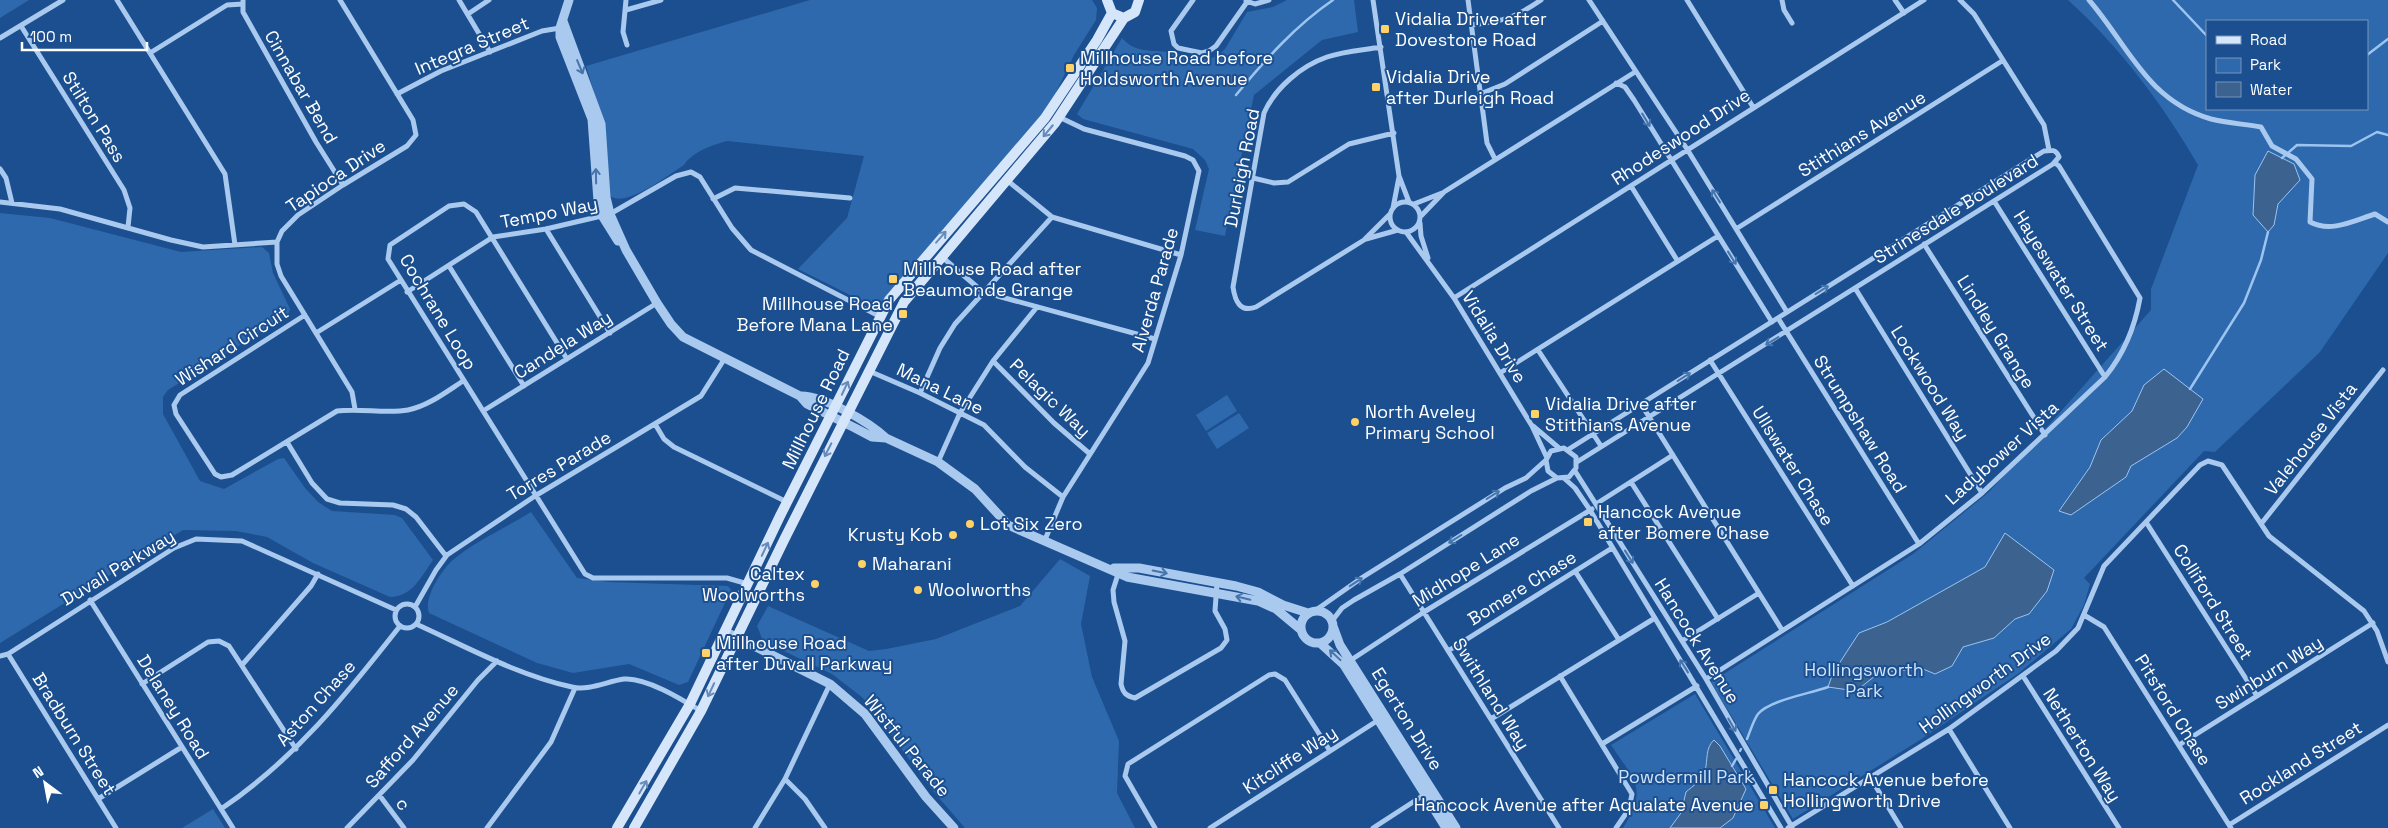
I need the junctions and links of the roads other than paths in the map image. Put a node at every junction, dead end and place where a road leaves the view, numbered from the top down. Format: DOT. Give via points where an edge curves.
graph roads {
  1 [pos="63,0"];
  2 [pos="116,0"];
  3 [pos="340,0"];
  4 [pos="459,0"];
  5 [pos="489,0"];
  6 [pos="569,0"];
  7 [pos="626,0"];
  8 [pos="661,0"];
  9 [pos="1107,0"];
  10 [pos="1139,0"];
  11 [pos="1193,0"];
  12 [pos="1269,0"];
  13 [pos="1373,0"];
  14 [pos="1468,0"];
  15 [pos="1541,0"];
  16 [pos="1590,0"];
  17 [pos="1687,0"];
  18 [pos="1782,0"];
  19 [pos="1895,0"];
  20 [pos="1924,0"];
  21 [pos="1960,0"];
  22 [pos="2089,0"];
  23 [pos="1246,1"];
  24 [pos="243,2"];
  25 [pos="626,10"];
  26 [pos="1904,12"];
  27 [pos="468,14"];
  28 [pos="1112,14"];
  29 [pos="1124,18"];
  30 [pos="1603,21"];
  31 [pos="1792,23"];
  32 [pos="562,25"];
  33 [pos="1472,25"];
  34 [pos="21,26"];
  35 [pos="0,38"];
  36 [pos="627,45"];
  37 [pos="1381,47"];
  38 [pos="490,52"];
  39 [pos="150,53"];
  40 [pos="2002,62"];
  41 [pos="1635,72"];
  42 [pos="1616,83"];
  43 [pos="397,94"];
  44 [pos="1480,94"];
  45 [pos="1753,107"];
  46 [pos="1059,117"];
  47 [pos="1394,133"];
  48 [pos="1687,149"];
  49 [pos="2049,150"];
  50 [pos="1495,159"];
  51 [pos="1671,161"];
  52 [pos="2055,163"];
  53 [pos="0,169"];
  54 [pos="1399,176"];
  55 [pos="1253,178"];
  56 [pos="1008,181"];
  57 [pos="343,184"];
  58 [pos="1631,186"];
  59 [pos="1444,192"];
  60 [pos="850,198"];
  61 [pos="713,199"];
  62 [pos="1994,200"];
  63 [pos="0,202"];
  64 [pos="12,203"];
  65 [pos="1411,203"];
  66 [pos="1393,208"];
  67 [pos="1390,214"];
  68 [pos="606,215"];
  69 [pos="1052,216"];
  70 [pos="1420,219"];
  71 [pos="2388,222"];
  72 [pos="128,227"];
  73 [pos="546,229"];
  74 [pos="1736,229"];
  75 [pos="1398,230"];
  76 [pos="1406,232"];
  77 [pos="1718,236"];
  78 [pos="493,237"];
  79 [pos="1364,240"];
  80 [pos="277,242"];
  81 [pos="1924,244"];
  82 [pos="235,245"];
  83 [pos="1180,255"];
  84 [pos="942,256"];
  85 [pos="1677,260"];
  86 [pos="1430,264"];
  87 [pos="449,266"];
  88 [pos="401,280"];
  89 [pos="1855,288"];
  90 [pos="407,292"];
  91 [pos="983,292"];
  92 [pos="1454,298"];
  93 [pos="657,303"];
  94 [pos="1037,307"];
  95 [pos="1787,312"];
  96 [pos="305,315"];
  97 [pos="879,316"];
  98 [pos="1778,318"];
  99 [pos="1772,322"];
  100 [pos="610,332"];
  101 [pos="1787,332"];
  102 [pos="316,333"];
  103 [pos="1155,338"];
  104 [pos="1538,350"];
  105 [pos="567,358"];
  106 [pos="725,358"];
  107 [pos="1710,360"];
  108 [pos="993,362"];
  109 [pos="2383,370"];
  110 [pos="868,371"];
  111 [pos="1500,373"];
  112 [pos="1718,373"];
  113 [pos="2106,377"];
  114 [pos="463,381"];
  115 [pos="524,386"];
  116 [pos="920,393"];
  117 [pos="1641,404"];
  118 [pos="355,409"];
  119 [pos="483,411"];
  120 [pos="833,412"];
  121 [pos="960,413"];
  122 [pos="1648,416"];
  123 [pos="845,417"];
  124 [pos="655,424"];
  125 [pos="1532,426"];
  126 [pos="1594,434"];
  127 [pos="2045,435"];
  128 [pos="287,442"];
  129 [pos="1601,446"];
  130 [pos="1559,448"];
  131 [pos="1568,449"];
  132 [pos="1090,454"];
  133 [pos="1673,456"];
  134 [pos="1546,459"];
  135 [pos="938,462"];
  136 [pos="1577,462"];
  137 [pos="1575,471"];
  138 [pos="1557,478"];
  139 [pos="1565,479"];
  140 [pos="1631,482"];
  141 [pos="1982,493"];
  142 [pos="535,496"];
  143 [pos="1064,497"];
  144 [pos="787,502"];
  145 [pos="1596,505"];
  146 [pos="1590,510"];
  147 [pos="2146,522"];
  148 [pos="2261,524"];
  149 [pos="1044,542"];
  150 [pos="1919,544"];
  151 [pos="1612,548"];
  152 [pos="446,556"];
  153 [pos="1117,569"];
  154 [pos="1575,571"];
  155 [pos="318,574"];
  156 [pos="1400,574"];
  157 [pos="1217,583"];
  158 [pos="748,584"];
  159 [pos="1854,586"];
  160 [pos="1216,593"];
  161 [pos="1759,593"];
  162 [pos="90,600"];
  163 [pos="415,607"];
  164 [pos="396,610"];
  165 [pos="1312,612"];
  166 [pos="1424,612"];
  167 [pos="2084,615"];
  168 [pos="1655,618"];
  169 [pos="1718,619"];
  170 [pos="416,624"];
  171 [pos="1332,624"];
  172 [pos="2373,624"];
  173 [pos="400,626"];
  174 [pos="1300,629"];
  175 [pos="1782,630"];
  176 [pos="731,634"];
  177 [pos="1619,640"];
  178 [pos="1320,642"];
  179 [pos="1682,642"];
  180 [pos="1448,651"];
  181 [pos="8,654"];
  182 [pos="0,656"];
  183 [pos="1351,660"];
  184 [pos="497,661"];
  185 [pos="2388,662"];
  186 [pos="242,665"];
  187 [pos="1560,676"];
  188 [pos="2023,676"];
  189 [pos="1706,679"];
  190 [pos="142,684"];
  191 [pos="830,684"];
  192 [pos="1697,686"];
  193 [pos="575,688"];
  194 [pos="2257,696"];
  195 [pos="690,704"];
  196 [pos="701,711"];
  197 [pos="1382,717"];
  198 [pos="1491,719"];
  199 [pos="2388,725"];
  200 [pos="1949,729"];
  201 [pos="1602,744"];
  202 [pos="2179,745"];
  203 [pos="182,747"];
  204 [pos="296,749"];
  205 [pos="1330,751"];
  206 [pos="1870,777"];
  207 [pos="785,778"];
  208 [pos="1429,792"];
  209 [pos="380,796"];
  210 [pos="98,800"];
  211 [pos="221,809"];
  212 [pos="623,826"];
  213 [pos="2230,826"];
  214 [pos="1790,827"];
  215 [pos="116,828"];
  216 [pos="233,828"];
  217 [pos="348,828"];
  218 [pos="404,828"];
  219 [pos="487,828"];
  220 [pos="634,828"];
  221 [pos="755,828"];
  222 [pos="825,828"];
  223 [pos="954,828"];
  224 [pos="1155,828"];
  225 [pos="1210,828"];
  226 [pos="1373,828"];
  227 [pos="1446,828"];
  228 [pos="1456,828"];
  229 [pos="1559,828"];
  230 [pos="1616,828"];
  231 [pos="1781,828"];
  232 [pos="1901,828"];
  233 [pos="2010,828"];
  234 [pos="2119,828"];
  1 -- 34 [label="street"];
  2 -- 39 [label="street"];
  3 -- 43 [label="street, Tapioca Drive"];
  4 -- 27 [label="street"];
  5 -- 27 [label="street"];
  6 -- 32 [label="street"];
  7 -- 25 [label="street"];
  8 -- 25 [label="street"];
  9 -- 28 [label="main road"];
  10 -- 29 [label="main road, Millhouse Road" via="1135,12"];
  11 -- 23 [label="street" via="1171,31 1172,38 1178,48 1202,52 1216,46"];
  12 -- 23 [label="street" via="1255,4"];
  13 -- 37 [label="street"];
  14 -- 33 [label="street"];
  15 -- 33 [label="street" via="1519,15"];
  16 -- 30 [label="street"];
  17 -- 45 [label="street"];
  18 -- 31 [label="street"];
  19 -- 26 [label="street"];
  20 -- 26 [label="street, Rhodeswood Drive"];
  21 -- 40 [label="street" via="1974,14"];
  22 -- 71 [label="street" via="2152,85 2181,106 2210,119 2261,127 2272,146 2296,159 2312,179 2310,222 2320,228 2337,226 2375,214"];
  24 -- 39 [label="street" via="227,5"];
  24 -- 57 [label="street, Cinnabar Bend" via="242,12"];
  25 -- 36 [label="street" via="623,32"];
  26 -- 45 [label="street, Rhodeswood Drive"];
  27 -- 38 [label="street"];
  28 -- 29 [label="main road"];
  97 -- 28 [label="main road, Millhouse Road, one-way" via="939,240 1045,118"];
  29 -- 46 [label="main road, Millhouse Road"];
  30 -- 41 [label="street"];
  30 -- 44 [label="street" via="1505,84"];
  32 -- 38 [label="street, Integra Street"];
  32 -- 68 [label="street, Egerton Drive" via="601,124"];
  33 -- 44 [label="street"];
  34 -- 35 [label="street"];
  34 -- 72 [label="street, Stilton Pass" via="124,190 130,208"];
  37 -- 47 [label="street"];
  37 -- 55 [label="street, Durleigh Road" via="1329,56 1277,90 1264,113"];
  38 -- 43 [label="street, Integra Street" via="441,71"];
  39 -- 82 [label="street" via="225,174"];
  40 -- 49 [label="street" via="2044,125"];
  40 -- 74 [label="street, Stithians Avenue"];
  41 -- 42 [label="street"];
  41 -- 48 [label="street"];
  42 -- 50 [label="street"];
  42 -- 51 [label="street, one-way" via="1625,87"];
  43 -- 57 [label="street, Tapioca Drive" via="413,120 416,135 407,146"];
  44 -- 50 [label="street" via="1487,143"];
  45 -- 48 [label="street, Rhodeswood Drive"];
  46 -- 56 [label="main road, Millhouse Road, one-way"];
  46 -- 83 [label="street, Alverda Parade" via="1084,129 1193,160 1199,171"];
  47 -- 54 [label="street"];
  47 -- 55 [label="street" via="1349,144 1288,182 1274,183"];
  48 -- 51 [label="street, Rhodeswood Drive"];
  74 -- 48 [label="street, one-way"];
  49 -- 52 [label="street, Strinesdale Boulevard" via="2058,153"];
  95 -- 49 [label="street, Strinesdale Boulevard, one-way"];
  50 -- 59 [label="street"];
  51 -- 58 [label="street, Rhodeswood Drive"];
  51 -- 77 [label="street"];
  52 -- 62 [label="street, Strinesdale Boulevard"];
  52 -- 113 [label="street, Ladybower Vista" via="2060,166 2140,298 2122,352"];
  53 -- 64 [label="street" via="6,178"];
  54 -- 65 [label="street"];
  54 -- 66 [label="street"];
  55 -- 79 [label="street, Durleigh Road" via="1233,287 1234,299 1240,307 1256,307"];
  56 -- 69 [label="street"];
  56 -- 84 [label="main road, Millhouse Road"];
  57 -- 80 [label="street, Tapioca Drive" via="298,215 282,231"];
  58 -- 85 [label="street"];
  58 -- 92 [label="street, Rhodeswood Drive"];
  59 -- 65 [label="street"];
  59 -- 70 [label="street"];
  60 -- 61 [label="street" via="735,188"];
  61 -- 68 [label="street, Tempo Way" via="700,178 691,172 676,176"];
  61 -- 97 [label="street" via="751,250"];
  62 -- 81 [label="street, Strinesdale Boulevard"];
  62 -- 113 [label="street, Hayeswater Street"];
  63 -- 64 [label="street"];
  64 -- 72 [label="street" via="60,209"];
  65 -- 66 [label="street" via="1400,203"];
  65 -- 70 [label="street" via="1419,209"];
  66 -- 67 [label="street"];
  67 -- 75 [label="street" via="1392,224"];
  67 -- 79 [label="street"];
  68 -- 73 [label="street, Tempo Way"];
  68 -- 93 [label="street, Egerton Drive"];
  69 -- 83 [label="street"];
  69 -- 91 [label="street"];
  70 -- 76 [label="street" via="1414,230"];
  70 -- 86 [label="street, Vidalia Drive" via="1421,236"];
  72 -- 82 [label="street" via="203,247"];
  73 -- 78 [label="street, Tempo Way"];
  73 -- 100 [label="street"];
  74 -- 95 [label="street"];
  75 -- 76 [label="street"];
  75 -- 79 [label="street"];
  76 -- 86 [label="street, Vidalia Drive"];
  77 -- 85 [label="street"];
  77 -- 99 [label="street, one-way"];
  78 -- 87 [label="street"];
  78 -- 88 [label="street, Cochrane Loop" via="471,207 457,203 449,206 390,245 388,259"];
  78 -- 105 [label="street, Cochrane Loop"];
  80 -- 82 [label="street"];
  80 -- 96 [label="street" via="277,264 281,276"];
  81 -- 89 [label="street, Strinesdale Boulevard"];
  81 -- 127 [label="street, Lindley Grange"];
  83 -- 103 [label="street, Alverda Parade"];
  84 -- 91 [label="street"];
  84 -- 110 [label="main road, Millhouse Road" via="904,302"];
  85 -- 104 [label="street"];
  86 -- 92 [label="street, Vidalia Drive"];
  87 -- 90 [label="street"];
  87 -- 115 [label="street"];
  88 -- 90 [label="street, Cochrane Loop"];
  88 -- 102 [label="street"];
  89 -- 101 [label="street, Strinesdale Boulevard"];
  89 -- 141 [label="street, Lockwood Way"];
  90 -- 114 [label="street, Cochrane Loop"];
  91 -- 94 [label="street"];
  91 -- 116 [label="street" via="954,324"];
  92 -- 111 [label="street, Vidalia Drive"];
  93 -- 100 [label="street, Candela Way"];
  93 -- 106 [label="street, Egerton Drive" via="683,337"];
  94 -- 103 [label="street"];
  94 -- 108 [label="street"];
  95 -- 98 [label="street, Strinesdale Boulevard"];
  96 -- 102 [label="street"];
  96 -- 128 [label="street, Wishard Circuit" via="180,395 174,405 176,414 209,468 222,477 232,475"];
  120 -- 97 [label="main road, Millhouse Road, one-way"];
  98 -- 99 [label="street, Strinesdale Boulevard"];
  98 -- 101 [label="street, Strumpshaw Road"];
  99 -- 107 [label="street, Strinesdale Boulevard"];
  100 -- 105 [label="street, Candela Way"];
  101 -- 112 [label="street, Strinesdale Boulevard, one-way"];
  101 -- 150 [label="street, Strumpshaw Road"];
  102 -- 118 [label="street" via="352,392"];
  103 -- 132 [label="street, Alverda Parade" via="1148,363"];
  104 -- 111 [label="street"];
  104 -- 126 [label="street"];
  105 -- 115 [label="street, Candela Way"];
  106 -- 120 [label="street, Egerton Drive" via="800,396 807,404"];
  106 -- 124 [label="street, Torres Parade" via="701,396"];
  107 -- 112 [label="street, Ullswater Chase"];
  117 -- 107 [label="street, Strinesdale Boulevard, one-way"];
  108 -- 121 [label="street"];
  108 -- 132 [label="street, Pelagic Way" via="1054,424"];
  109 -- 148 [label="street, Valehouse Vista"];
  110 -- 116 [label="street, Mana Lane"];
  110 -- 123 [label="main road, Millhouse Road"];
  111 -- 125 [label="street, Vidalia Drive"];
  112 -- 122 [label="street, Strinesdale Boulevard"];
  112 -- 159 [label="street, Ullswater Chase"];
  113 -- 127 [label="street, Ladybower Vista"];
  114 -- 118 [label="street, Wishard Circuit" via="414,408"];
  114 -- 119 [label="street, Cochrane Loop"];
  115 -- 119 [label="street, Candela Way"];
  116 -- 121 [label="street, Mana Lane"];
  117 -- 122 [label="street"];
  117 -- 126 [label="street, Strinesdale Boulevard"];
  118 -- 128 [label="street, Wishard Circuit" via="337,411"];
  119 -- 142 [label="street, Cochrane Loop"];
  120 -- 123 [label="street, Egerton Drive"];
  120 -- 144 [label="main road, Millhouse Road"];
  121 -- 135 [label="street"];
  121 -- 143 [label="street, Mana Lane" via="984,425 1025,467"];
  122 -- 129 [label="street, Strinesdale Boulevard"];
  122 -- 133 [label="street"];
  123 -- 135 [label="street, Egerton Drive" via="874,427 886,438"];
  123 -- 176 [label="main road, Millhouse Road, one-way"];
  124 -- 142 [label="street, Torres Parade"];
  124 -- 144 [label="street" via="664,439 674,447"];
  125 -- 130 [label="street, Vidalia Drive"];
  125 -- 134 [label="street, Vidalia Drive"];
  126 -- 129 [label="street"];
  126 -- 131 [label="street, Strinesdale Boulevard"];
  127 -- 141 [label="street, Ladybower Vista"];
  128 -- 152 [label="street" via="312,483 327,499 406,509"];
  129 -- 136 [label="street, Strinesdale Boulevard"];
  130 -- 131 [label="street"];
  130 -- 134 [label="street" via="1551,451"];
  131 -- 136 [label="street"];
  132 -- 143 [label="street, Alverda Parade"];
  133 -- 140 [label="street, Midhope Lane"];
  133 -- 161 [label="street"];
  134 -- 138 [label="street" via="1548,471"];
  165 -- 134 [label="street, one-way" via="1505,488 1526,478"];
  135 -- 149 [label="street, Egerton Drive" via="975,489 1008,525"];
  136 -- 137 [label="street"];
  137 -- 139 [label="street"];
  137 -- 145 [label="street, Hancock Avenue"];
  138 -- 139 [label="street"];
  138 -- 156 [label="street, one-way"];
  139 -- 146 [label="street, Hancock Avenue"];
  140 -- 145 [label="street, Midhope Lane"];
  140 -- 169 [label="street"];
  141 -- 150 [label="street, Ladybower Vista"];
  142 -- 152 [label="street, Torres Parade"];
  142 -- 158 [label="street, Cochrane Loop" via="585,574 593,578 726,578"];
  143 -- 149 [label="street, Alverda Parade"];
  158 -- 144 [label="main road, Millhouse Road, one-way"];
  145 -- 146 [label="street, Midhope Lane"];
  145 -- 179 [label="street, Hancock Avenue, one-way"];
  146 -- 151 [label="street, Hancock Avenue"];
  146 -- 166 [label="street, Midhope Lane"];
  147 -- 148 [label="street, Hollingworth Drive" via="2200,465 2208,461 2219,463"];
  147 -- 167 [label="street, Hollingworth Drive" via="2104,566"];
  147 -- 194 [label="street, Colliford Street"];
  148 -- 172 [label="street" via="2269,536 2358,605"];
  149 -- 153 [label="street, Egerton Drive"];
  150 -- 159 [label="street, Ladybower Vista"];
  151 -- 154 [label="street, Bomere Chase"];
  151 -- 168 [label="street, Hancock Avenue"];
  152 -- 163 [label="street, Torres Parade"];
  153 -- 157 [label="street, Egerton Drive, one-way" via="1139,568"];
  153 -- 160 [label="street, Egerton Drive" via="1128,577"];
  153 -- 160 [label="street" via="1113,597 1125,636 1121,684 1122,691 1128,696 1142,696 1221,648 1226,640 1225,629 1215,611"];
  154 -- 177 [label="street"];
  154 -- 180 [label="street, Bomere Chase"];
  155 -- 162 [label="street, Duvall Parkway" via="242,541 196,539 174,548"];
  155 -- 164 [label="street, Duvall Parkway"];
  155 -- 186 [label="street"];
  156 -- 166 [label="street, Swithland Way"];
  156 -- 171 [label="street" via="1342,608"];
  157 -- 160 [label="street"];
  157 -- 165 [label="street, Egerton Drive" via="1258,592 1284,605"];
  158 -- 176 [label="main road, Millhouse Road"];
  159 -- 175 [label="street, Ladybower Vista"];
  174 -- 160 [label="street, Egerton Drive, one-way" via="1276,609 1258,601"];
  161 -- 169 [label="street"];
  161 -- 175 [label="street"];
  162 -- 181 [label="street, Duvall Parkway"];
  162 -- 190 [label="street, Delaney Road"];
  163 -- 164 [label="street" via="405,604"];
  163 -- 170 [label="street" via="419,613"];
  164 -- 173 [label="street" via="395,618"];
  165 -- 171 [label="street, Egerton Drive" via="1326,613"];
  165 -- 174 [label="street" via="1304,617"];
  166 -- 180 [label="street, Swithland Way"];
  166 -- 183 [label="street, Midhope Lane"];
  167 -- 188 [label="street, Hollingworth Drive" via="2069,638"];
  167 -- 202 [label="street, Pitsford Chase" via="2104,627"];
  168 -- 177 [label="street"];
  192 -- 168 [label="street, Hancock Avenue, one-way"];
  169 -- 179 [label="street"];
  170 -- 173 [label="street" via="410,628"];
  170 -- 184 [label="street"];
  171 -- 178 [label="street" via="1329,637"];
  171 -- 183 [label="street, Egerton Drive" via="1340,645"];
  172 -- 185 [label="street"];
  172 -- 194 [label="street, Swinburn Way"];
  173 -- 204 [label="street, Aston Chase" via="347,693"];
  174 -- 178 [label="street, Egerton Drive" via="1305,638"];
  175 -- 189 [label="street, Ladybower Vista"];
  176 -- 191 [label="street, Wistful Parade"];
  176 -- 195 [label="main road, Millhouse Road"];
  176 -- 196 [label="main road, Millhouse Road, one-way"];
  177 -- 187 [label="street"];
  197 -- 178 [label="street, Egerton Drive, one-way" via="1344,665"];
  179 -- 189 [label="street, Hancock Avenue"];
  180 -- 198 [label="street, Swithland Way"];
  181 -- 182 [label="street, Duvall Parkway"];
  181 -- 210 [label="street, Bradburn Street"];
  183 -- 197 [label="street, Egerton Drive"];
  184 -- 193 [label="street" via="518,671"];
  184 -- 209 [label="street, Safford Avenue"];
  186 -- 190 [label="street" via="229,646 219,641 208,642"];
  186 -- 204 [label="street"];
  187 -- 198 [label="street"];
  187 -- 201 [label="street"];
  188 -- 200 [label="street, Hollingworth Drive"];
  188 -- 234 [label="street, Netherton Way"];
  189 -- 214 [label="street, Hancock Avenue, one-way"];
  190 -- 203 [label="street, Delaney Road"];
  191 -- 207 [label="street"];
  191 -- 223 [label="street, Wistful Parade" via="865,714 926,797"];
  192 -- 201 [label="street"];
  192 -- 231 [label="street, Hancock Avenue"];
  193 -- 195 [label="street" via="638,679"];
  193 -- 219 [label="street" via="551,742"];
  194 -- 202 [label="street, Swinburn Way"];
  195 -- 196 [label="street"];
  212 -- 195 [label="main road, Millhouse Road, one-way"];
  196 -- 220 [label="main road, Millhouse Road"];
  197 -- 205 [label="street, Kitcliffe Way"];
  197 -- 208 [label="street, Egerton Drive"];
  198 -- 229 [label="street, Swithland Way"];
  199 -- 213 [label="street, Rockland Street"];
  200 -- 206 [label="street, Hollingworth Drive"];
  200 -- 233 [label="street"];
  201 -- 230 [label="street" via="1632,794 1629,809"];
  202 -- 213 [label="street, Pitsford Chase"];
  203 -- 210 [label="street"];
  203 -- 211 [label="street, Delaney Road"];
  204 -- 211 [label="street, Aston Chase"];
  205 -- 224 [label="street" via="1285,680 1275,674 1269,675 1128,764 1125,776"];
  205 -- 225 [label="street, Kitcliffe Way"];
  206 -- 214 [label="street, Hollingworth Drive"];
  206 -- 232 [label="street"];
  207 -- 221 [label="street"];
  207 -- 222 [label="street"];
  208 -- 226 [label="street"];
  208 -- 227 [label="street, Egerton Drive"];
  208 -- 228 [label="street, Egerton Drive"];
  209 -- 217 [label="street, Safford Avenue"];
  209 -- 218 [label="street, c"];
  210 -- 215 [label="street, Bradburn Street"];
  211 -- 216 [label="street, Delaney Road"];
}
